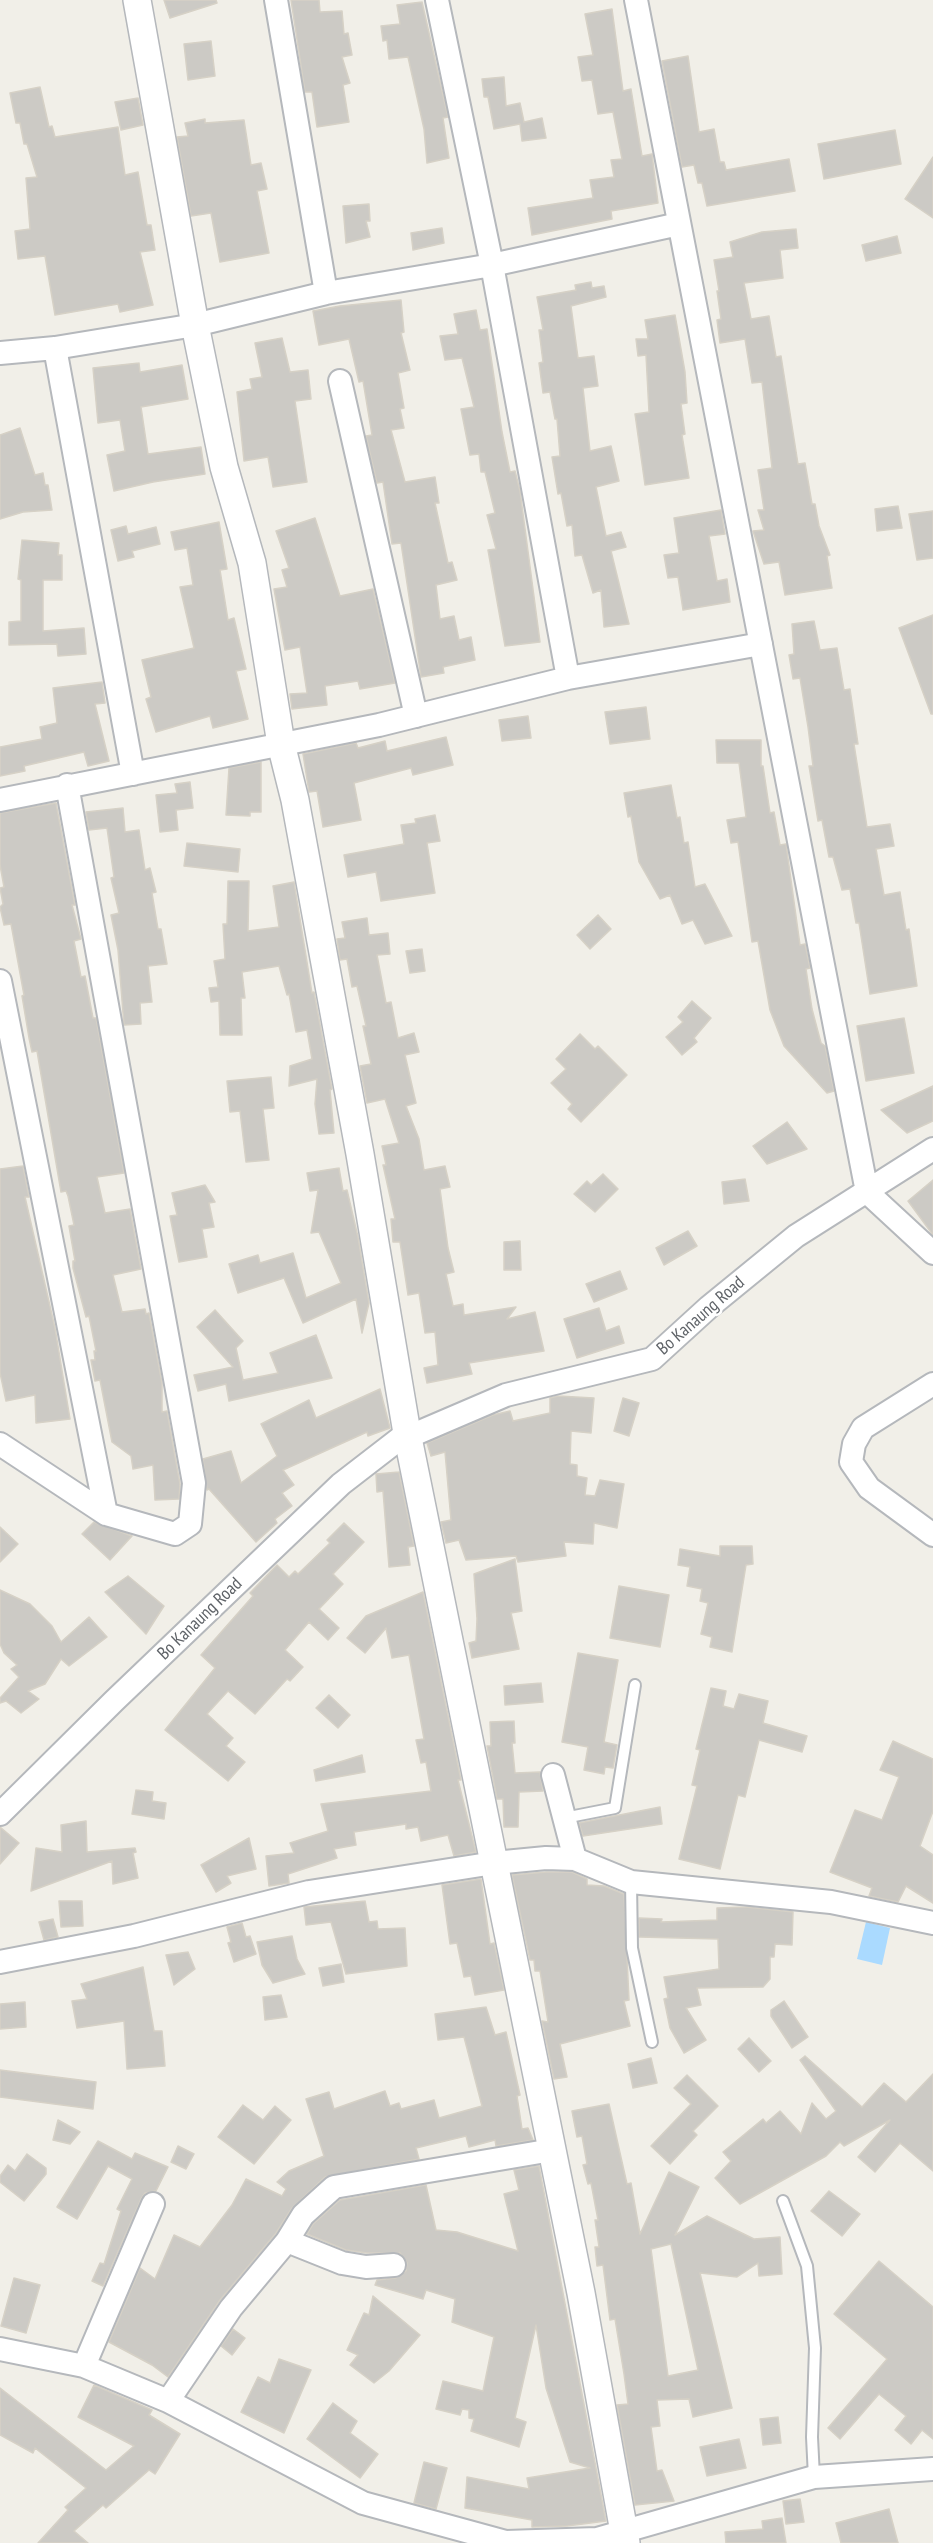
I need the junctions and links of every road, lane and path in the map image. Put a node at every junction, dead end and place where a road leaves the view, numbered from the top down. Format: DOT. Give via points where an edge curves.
graph roads {
  1 [pos="138,0"];
  2 [pos="276,0"];
  3 [pos="437,0"];
  4 [pos="636,0"];
  5 [pos="679,224"];
  6 [pos="492,265"];
  7 [pos="326,293"];
  8 [pos="195,325"];
  9 [pos="1,348"];
  10 [pos="55,348"];
  11 [pos="339,381"];
  12 [pos="761,644"];
  13 [pos="568,678"];
  14 [pos="416,716"];
  15 [pos="282,744"];
  16 [pos="133,774"];
  17 [pos="68,785"];
  18 [pos="0,800"];
  19 [pos="0,981"];
  20 [pos="933,1149"];
  21 [pos="867,1192"];
  22 [pos="933,1253"];
  23 [pos="933,1384"];
  24 [pos="407,1435"];
  25 [pos="0,1444"];
  26 [pos="106,1514"];
  27 [pos="933,1534"];
  28 [pos="635,1685"];
  29 [pos="553,1775"];
  30 [pos="0,1814"];
  31 [pos="564,1818"];
  32 [pos="575,1859"];
  33 [pos="494,1863"];
  34 [pos="631,1882"];
  35 [pos="933,1923"];
  36 [pos="0,1962"];
  37 [pos="652,2042"];
  38 [pos="552,2150"];
  39 [pos="783,2201"];
  40 [pos="153,2204"];
  41 [pos="287,2241"];
  42 [pos="394,2265"];
  43 [pos="0,2349"];
  44 [pos="84,2366"];
  45 [pos="168,2401"];
  46 [pos="933,2469"];
  47 [pos="814,2477"];
  48 [pos="625,2537"];
  1 -- 8 [label="street"];
  2 -- 7 [label="street"];
  3 -- 6 [label="street"];
  4 -- 5 [label="street"];
  5 -- 6 [label="street"];
  5 -- 12 [label="street"];
  6 -- 7 [label="street"];
  6 -- 13 [label="street"];
  7 -- 8 [label="street"];
  8 -- 10 [label="street"];
  8 -- 15 [label="street" via="224,467 252,564"];
  9 -- 10 [label="street"];
  10 -- 16 [label="street"];
  11 -- 14 [label="street"];
  12 -- 13 [label="street"];
  12 -- 21 [label="street"];
  13 -- 14 [label="street"];
  14 -- 15 [label="street"];
  15 -- 16 [label="street"];
  15 -- 24 [label="street" via="360,1154"];
  16 -- 17 [label="street"];
  17 -- 18 [label="street"];
  17 -- 26 [label="street" via="194,1484 190,1524 175,1534"];
  19 -- 26 [label="street"];
  20 -- 21 [label="street, Bo Kanaung Road"];
  21 -- 22 [label="street"];
  21 -- 24 [label="street, Bo Kanaung Road" via="796,1236 652,1359 506,1395"];
  23 -- 27 [label="street" via="863,1428 854,1444 851,1462 869,1488"];
  24 -- 30 [label="street, Bo Kanaung Road" via="341,1485"];
  24 -- 33 [label="street"];
  25 -- 26 [label="street"];
  28 -- 31 [label="lane" via="615,1808"];
  29 -- 31 [label="street"];
  31 -- 32 [label="street"];
  32 -- 33 [label="street"];
  32 -- 34 [label="street"];
  33 -- 36 [label="street" via="309,1892 134,1936"];
  33 -- 38 [label="street"];
  34 -- 35 [label="street" via="831,1902"];
  34 -- 37 [label="lane" via="632,1948"];
  38 -- 41 [label="street" via="334,2187 303,2215"];
  38 -- 48 [label="street"];
  39 -- 47 [label="lane" via="807,2266 815,2348"];
  40 -- 44 [label="street"];
  41 -- 42 [label="street" via="342,2263 366,2267"];
  41 -- 45 [label="street" via="231,2308"];
  43 -- 44 [label="street"];
  44 -- 45 [label="street"];
  45 -- 48 [label="street" via="363,2503 506,2542"];
  46 -- 47 [label="street"];
  47 -- 48 [label="street"];
}
